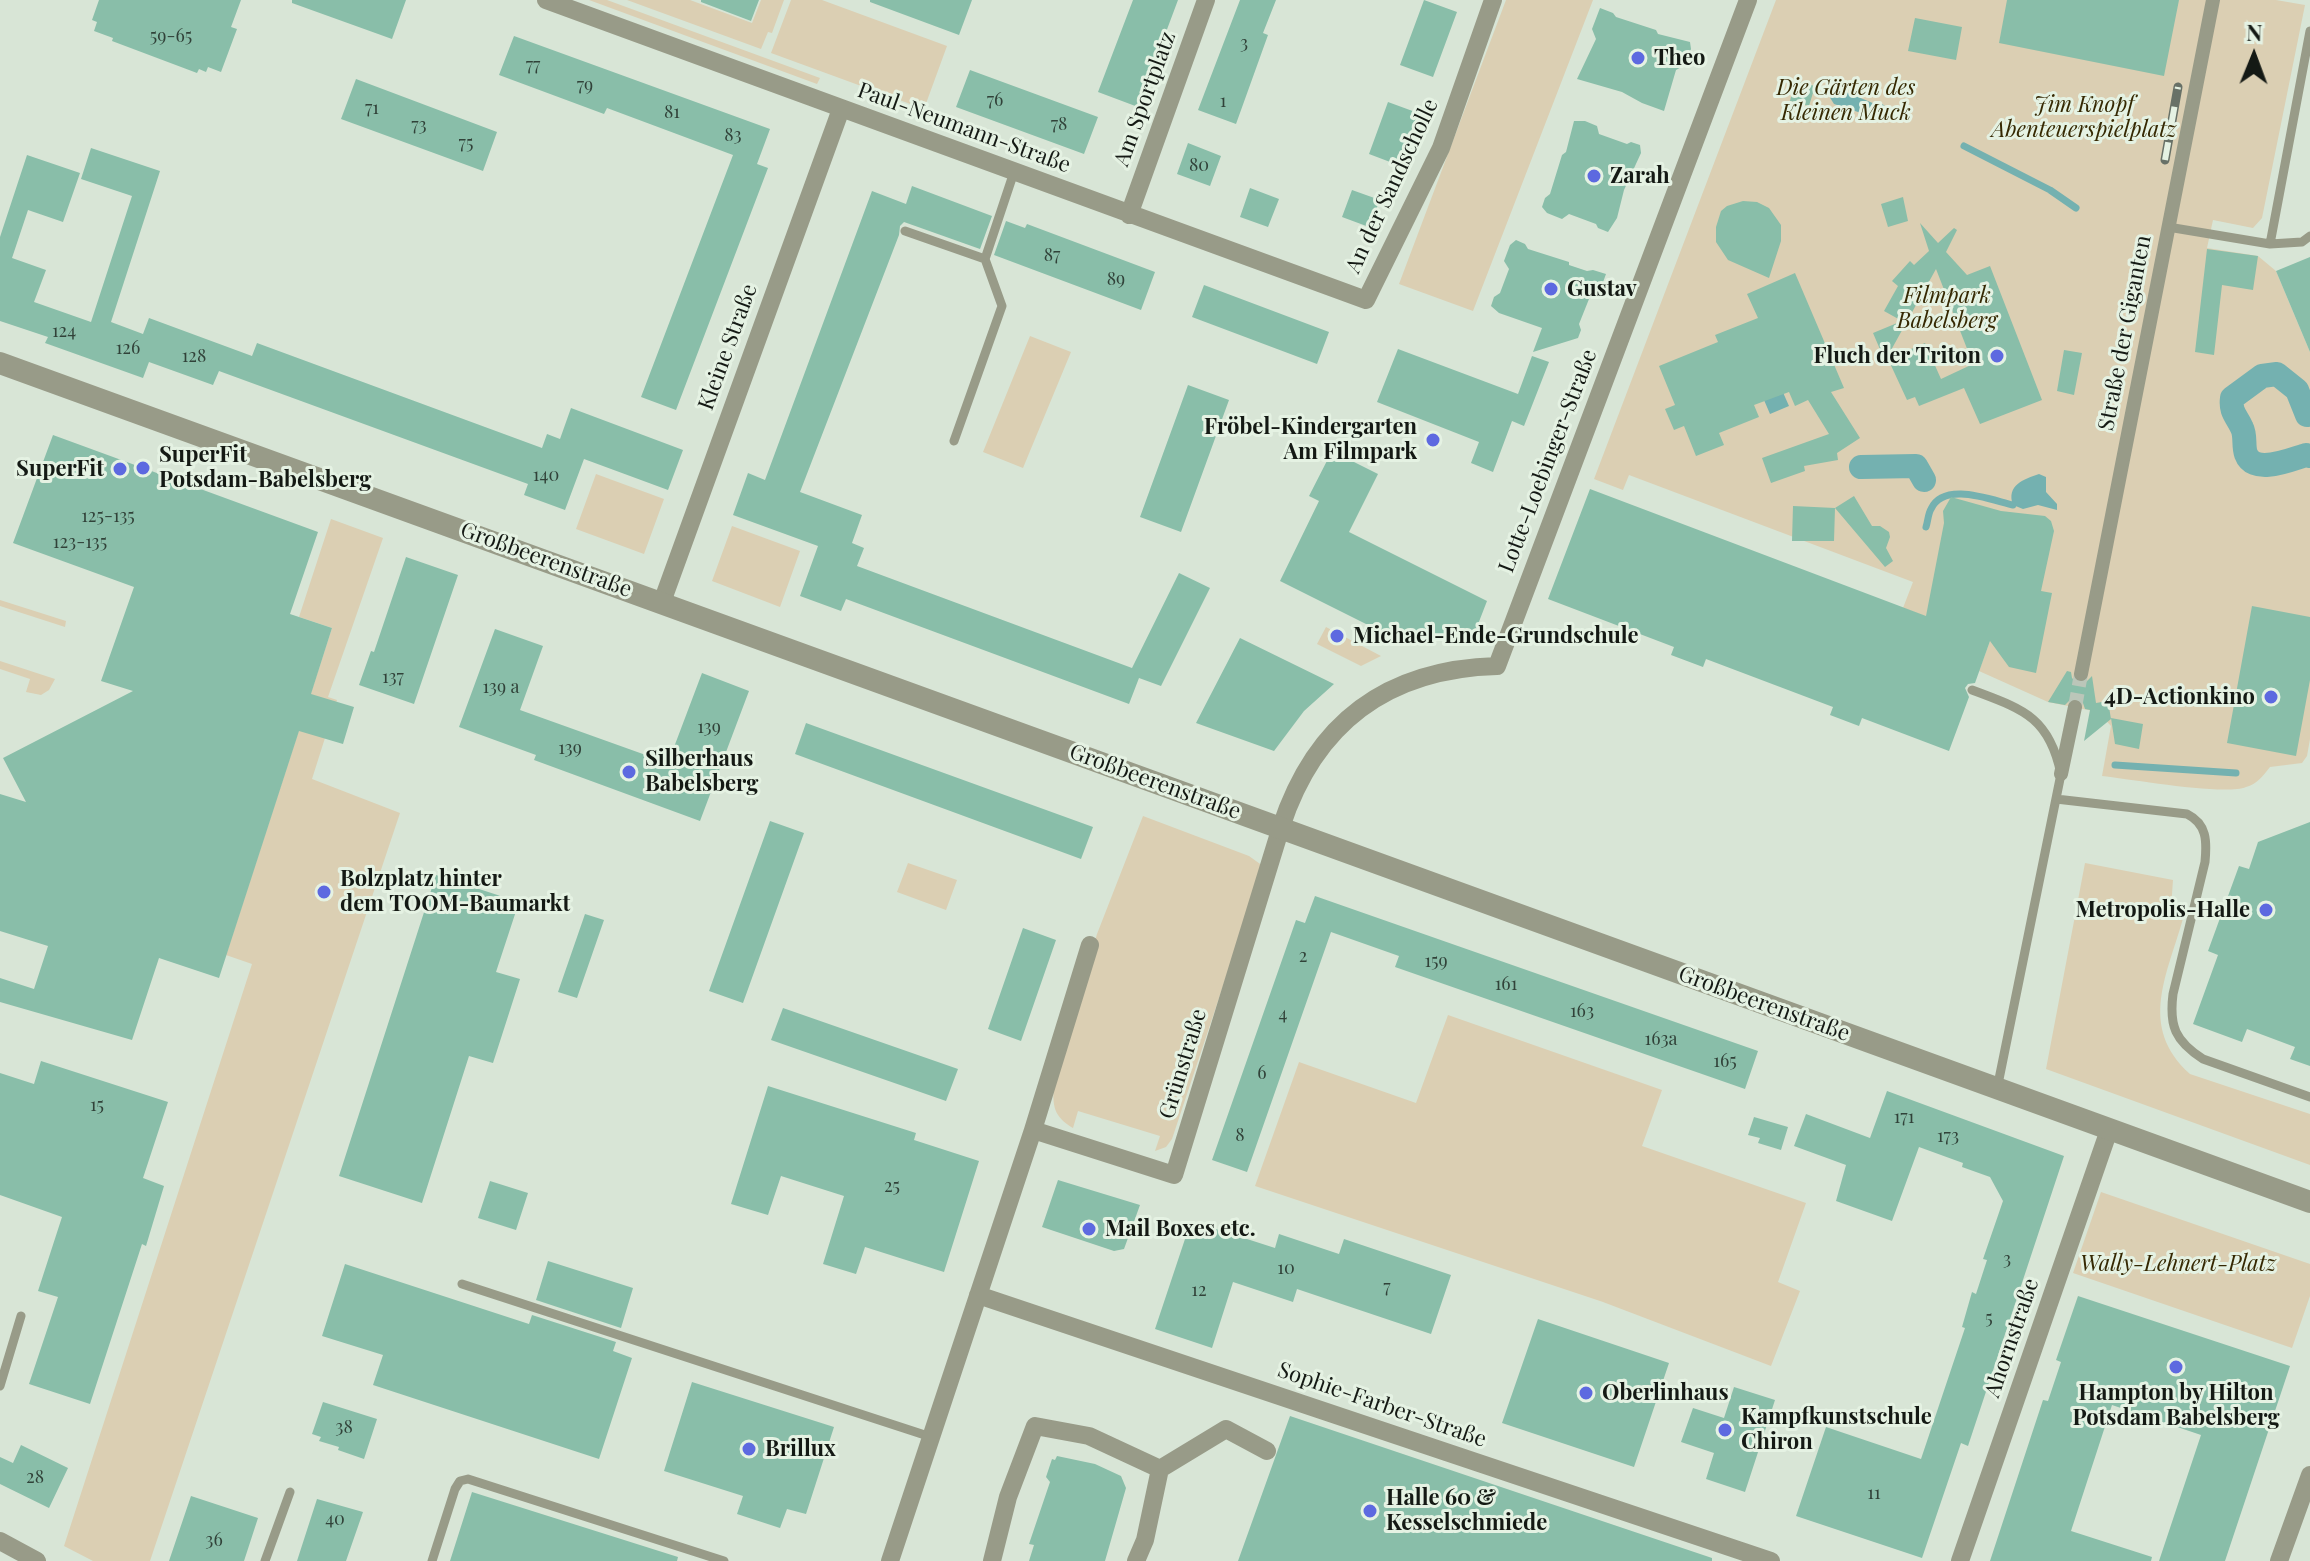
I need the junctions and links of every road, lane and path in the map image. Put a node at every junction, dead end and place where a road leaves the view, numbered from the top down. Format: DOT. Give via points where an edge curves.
graph roads {
  1 [pos="546,0"];
  2 [pos="1206,0"];
  3 [pos="1493,0"];
  4 [pos="1748,0"];
  5 [pos="2213,0"];
  6 [pos="2310,31"];
  7 [pos="841,109"];
  8 [pos="1014,172"];
  9 [pos="1129,215"];
  10 [pos="2168,227"];
  11 [pos="905,231"];
  12 [pos="2310,236"];
  13 [pos="2270,244"];
  14 [pos="985,259"];
  15 [pos="1366,300"];
  16 [pos="0,363"];
  17 [pos="954,441"];
  18 [pos="662,602"];
  19 [pos="2081,674"];
  20 [pos="1972,690"];
  21 [pos="2075,707"];
  22 [pos="2061,774"];
  23 [pos="2056,799"];
  24 [pos="1281,827"];
  25 [pos="1090,945"];
  26 [pos="1997,1089"];
  27 [pos="2310,1097"];
  28 [pos="1033,1130"];
  29 [pos="2109,1130"];
  30 [pos="2310,1202"];
  31 [pos="462,1284"];
  32 [pos="978,1295"];
  33 [pos="21,1316"];
  34 [pos="0,1386"];
  35 [pos="931,1437"];
  36 [pos="1267,1451"];
  37 [pos="1160,1469"];
  38 [pos="2310,1475"];
  39 [pos="290,1492"];
  40 [pos="0,1541"];
  41 [pos="37,1561"];
  42 [pos="265,1561"];
  43 [pos="432,1561"];
  44 [pos="724,1561"];
  45 [pos="890,1561"];
  46 [pos="992,1561"];
  47 [pos="1136,1561"];
  48 [pos="1771,1561"];
  49 [pos="1960,1561"];
  50 [pos="2279,1561"];
  1 -- 7 [label="street, Paul-Neumann-Straße"];
  2 -- 9 [label="street, Am Sportplatz"];
  3 -- 15 [label="street, An der Sandscholle" via="1441,148"];
  4 -- 24 [label="street, Lotte-Loebinger-Straße" via="1497,666 1422,677 1361,708 1329,737 1303,772"];
  5 -- 10 [label="street, Straße der Giganten"];
  6 -- 13 [label="lane"];
  7 -- 8 [label="street, Paul-Neumann-Straße"];
  7 -- 18 [label="street, Kleine Straße"];
  8 -- 9 [label="street, Paul-Neumann-Straße"];
  8 -- 14 [label="lane"];
  9 -- 15 [label="street, Paul-Neumann-Straße"];
  10 -- 13 [label="lane"];
  10 -- 19 [label="street, Straße der Giganten"];
  11 -- 14 [label="lane"];
  12 -- 13 [label="lane" via="2302,242"];
  14 -- 17 [label="lane" via="1002,306"];
  16 -- 18 [label="street, Großbeerenstraße"];
  18 -- 24 [label="street, Großbeerenstraße"];
  20 -- 22 [label="lane" via="2033,717 2048,738"];
  21 -- 22 [label="street"];
  22 -- 23 [label="lane"];
  23 -- 26 [label="lane"];
  23 -- 27 [label="lane" via="2197,818 2204,829 2205,862 2173,994 2177,1036 2203,1059"];
  24 -- 26 [label="street, Großbeerenstraße"];
  24 -- 28 [label="street, Grünstraße" via="1174,1175"];
  25 -- 28 [label="street"];
  26 -- 29 [label="street, Großbeerenstraße"];
  28 -- 32 [label="street"];
  29 -- 30 [label="street, Großbeerenstraße"];
  29 -- 49 [label="street, Ahornstraße"];
  31 -- 35 [label="lane"];
  32 -- 35 [label="street"];
  32 -- 48 [label="street, Sophie-Farber-Straße"];
  33 -- 34 [label="lane"];
  35 -- 45 [label="street"];
  36 -- 37 [label="street" via="1226,1429"];
  37 -- 46 [label="street" via="1089,1436 1035,1426 1008,1497"];
  37 -- 47 [label="street"];
  38 -- 50 [label="street"];
  39 -- 42 [label="lane"];
  40 -- 41 [label="street"];
  43 -- 44 [label="lane" via="455,1489 468,1479"];
}
